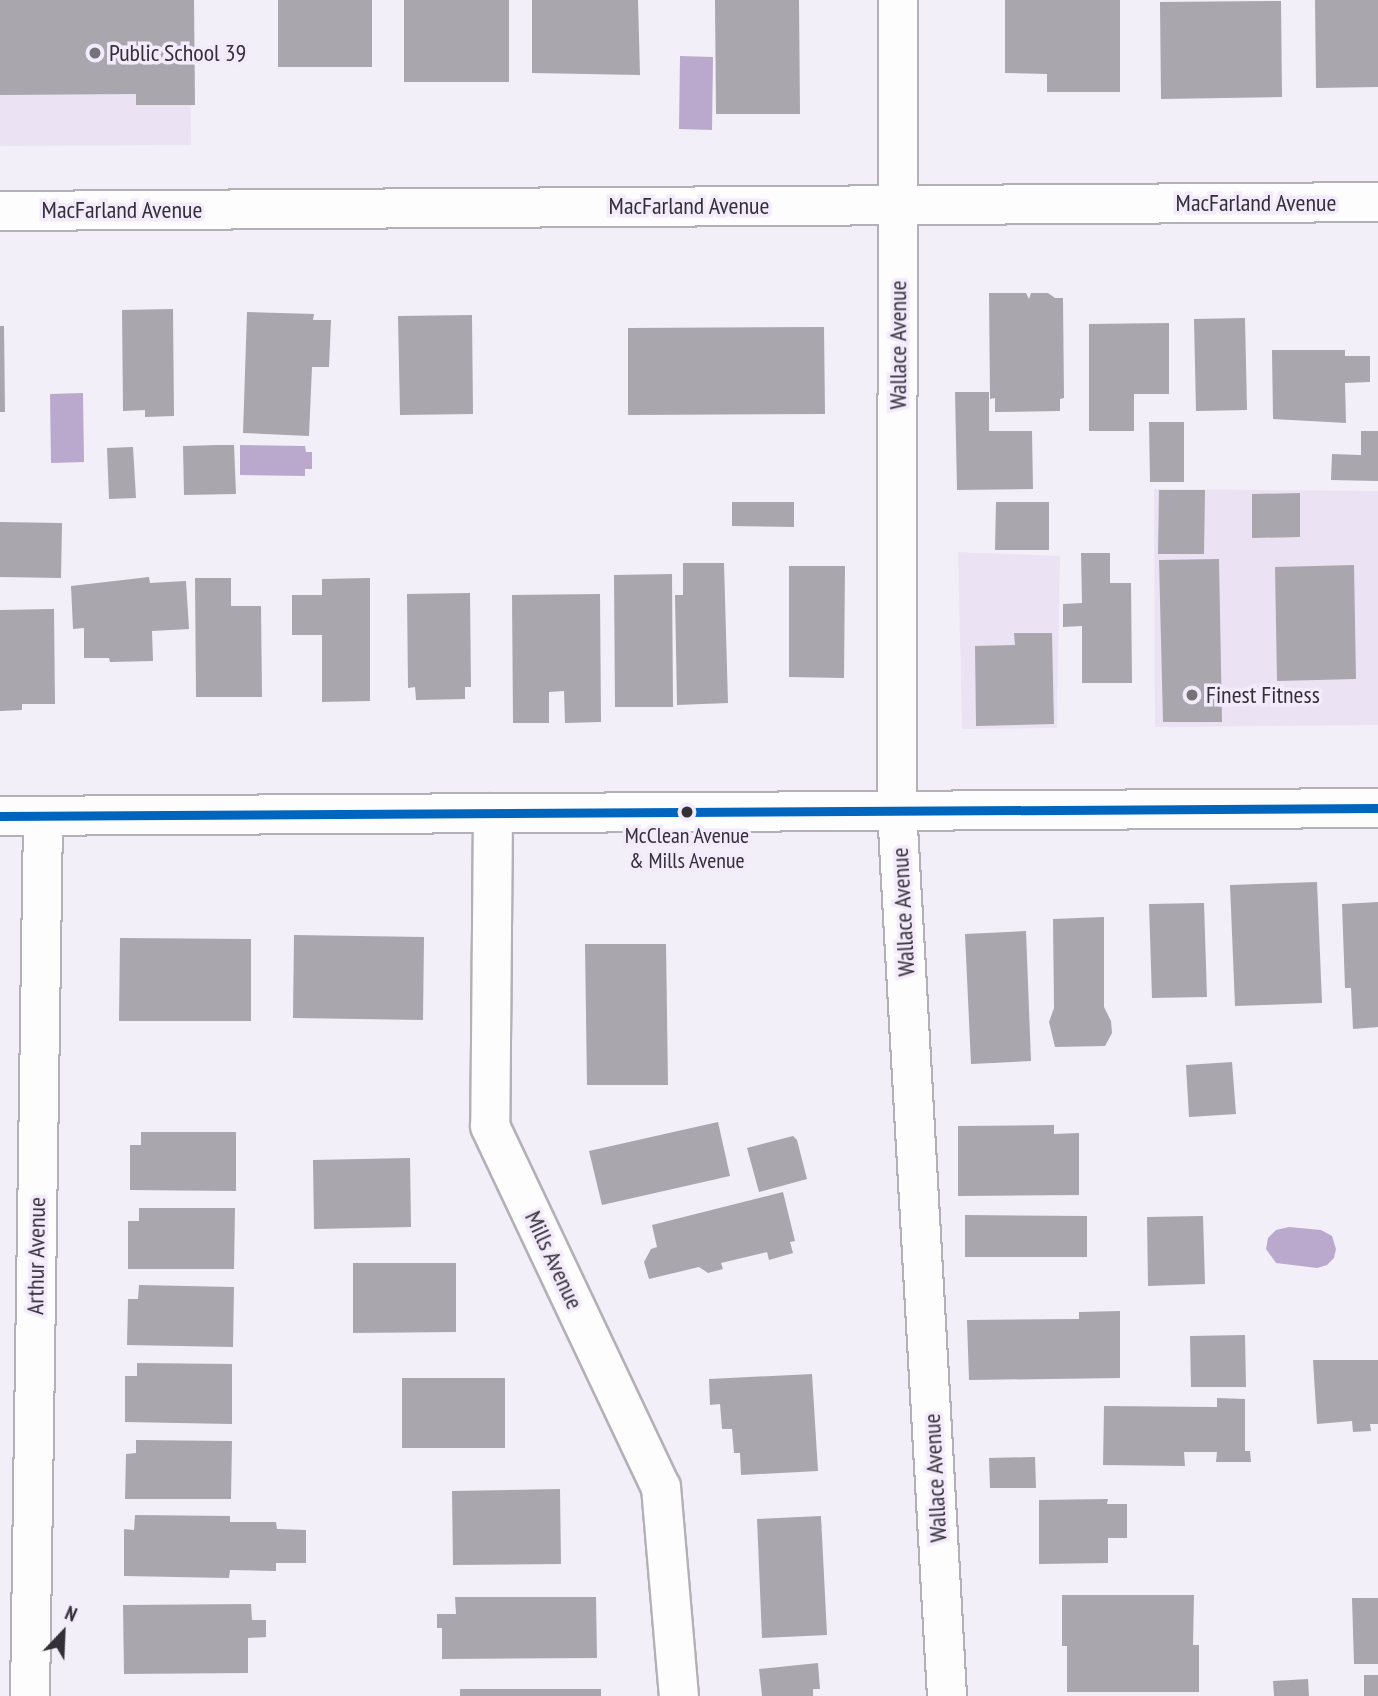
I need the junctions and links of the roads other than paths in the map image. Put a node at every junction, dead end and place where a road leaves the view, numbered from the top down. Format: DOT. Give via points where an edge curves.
graph roads {
  1 [pos="898,0"];
  2 [pos="1378,202"];
  3 [pos="898,205"];
  4 [pos="0,211"];
  5 [pos="1378,808"];
  6 [pos="897,810"];
  7 [pos="494,813"];
  8 [pos="0,816"];
  9 [pos="43,816"];
  10 [pos="30,1696"];
  11 [pos="679,1696"];
  12 [pos="947,1696"];
  1 -- 3 [label="street, Wallace Avenue"];
  2 -- 3 [label="street, MacFarland Avenue"];
  3 -- 4 [label="street, MacFarland Avenue"];
  3 -- 6 [label="street, Wallace Avenue"];
  5 -- 6 [label="street"];
  6 -- 7 [label="street"];
  6 -- 12 [label="street, Wallace Avenue"];
  7 -- 9 [label="street"];
  7 -- 11 [label="street, Mills Avenue" via="490,1126 661,1487"];
  8 -- 9 [label="street"];
  9 -- 10 [label="street, Arthur Avenue"];
}
